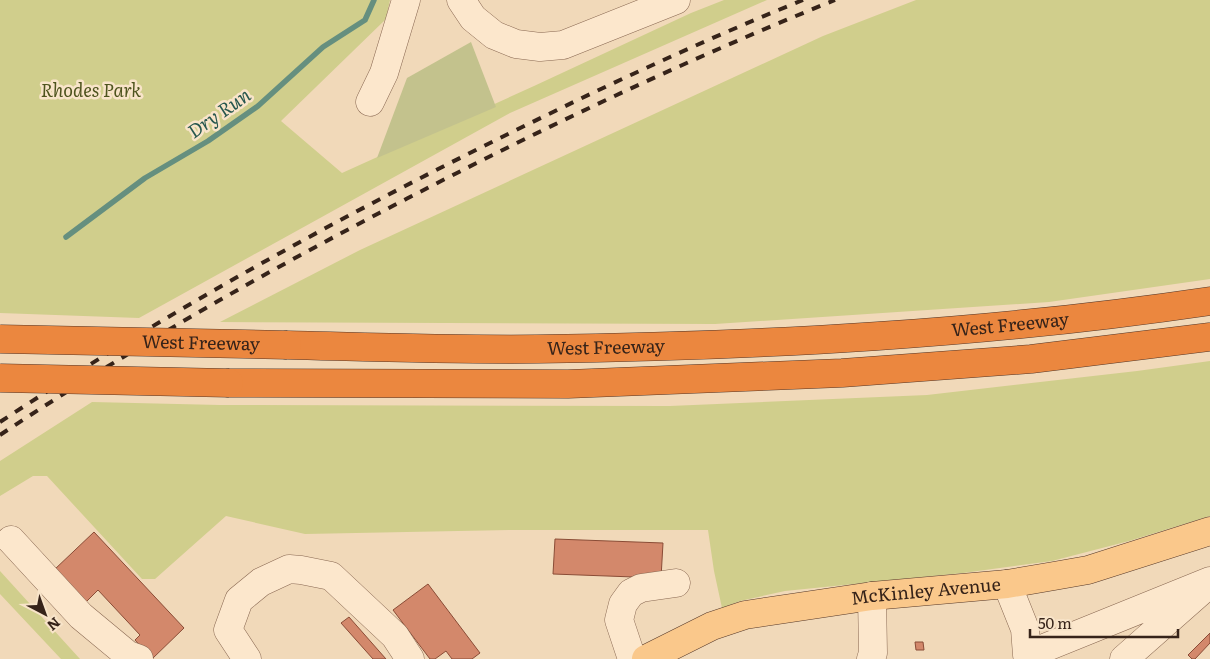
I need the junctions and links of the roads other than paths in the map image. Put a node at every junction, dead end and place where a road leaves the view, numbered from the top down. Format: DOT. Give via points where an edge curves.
graph roads {
  1 [pos="406,0"];
  2 [pos="461,0"];
  3 [pos="676,0"];
  4 [pos="370,102"];
  5 [pos="1210,301"];
  6 [pos="1210,337"];
  7 [pos="0,339"];
  8 [pos="0,378"];
  9 [pos="1210,530"];
  10 [pos="10,540"];
  11 [pos="1210,582"];
  12 [pos="676,583"];
  13 [pos="1007,584"];
  14 [pos="872,596"];
  15 [pos="1026,657"];
  16 [pos="138,659"];
  17 [pos="247,659"];
  18 [pos="410,659"];
  19 [pos="632,659"];
  20 [pos="646,659"];
  21 [pos="871,659"];
  22 [pos="1124,659"];
  1 -- 4 [label="lane" via="384,73"];
  2 -- 3 [label="lane" via="473,18 494,35 516,44 540,48 563,44"];
  5 -- 7 [label="highway, West Freeway, bridge" via="1089,317 805,341 537,349"];
  6 -- 8 [label="highway, West Freeway, bridge" via="1031,359 842,373 568,384 229,383"];
  9 -- 13 [label="main road, McKinley Avenue" via="1088,570"];
  10 -- 16 [label="lane" via="81,616 128,655"];
  11 -- 15 [label="lane"];
  11 -- 22 [label="lane"];
  12 -- 19 [label="lane" via="641,588 631,593 622,604 619,620"];
  13 -- 14 [label="main road, McKinley Avenue"];
  13 -- 15 [label="lane" via="1025,629"];
  14 -- 20 [label="main road, McKinley Avenue" via="745,615 712,626"];
  14 -- 21 [label="lane" via="874,653"];
  17 -- 18 [label="lane" via="228,630 238,600 261,582 289,569 331,576 395,636"];
}
